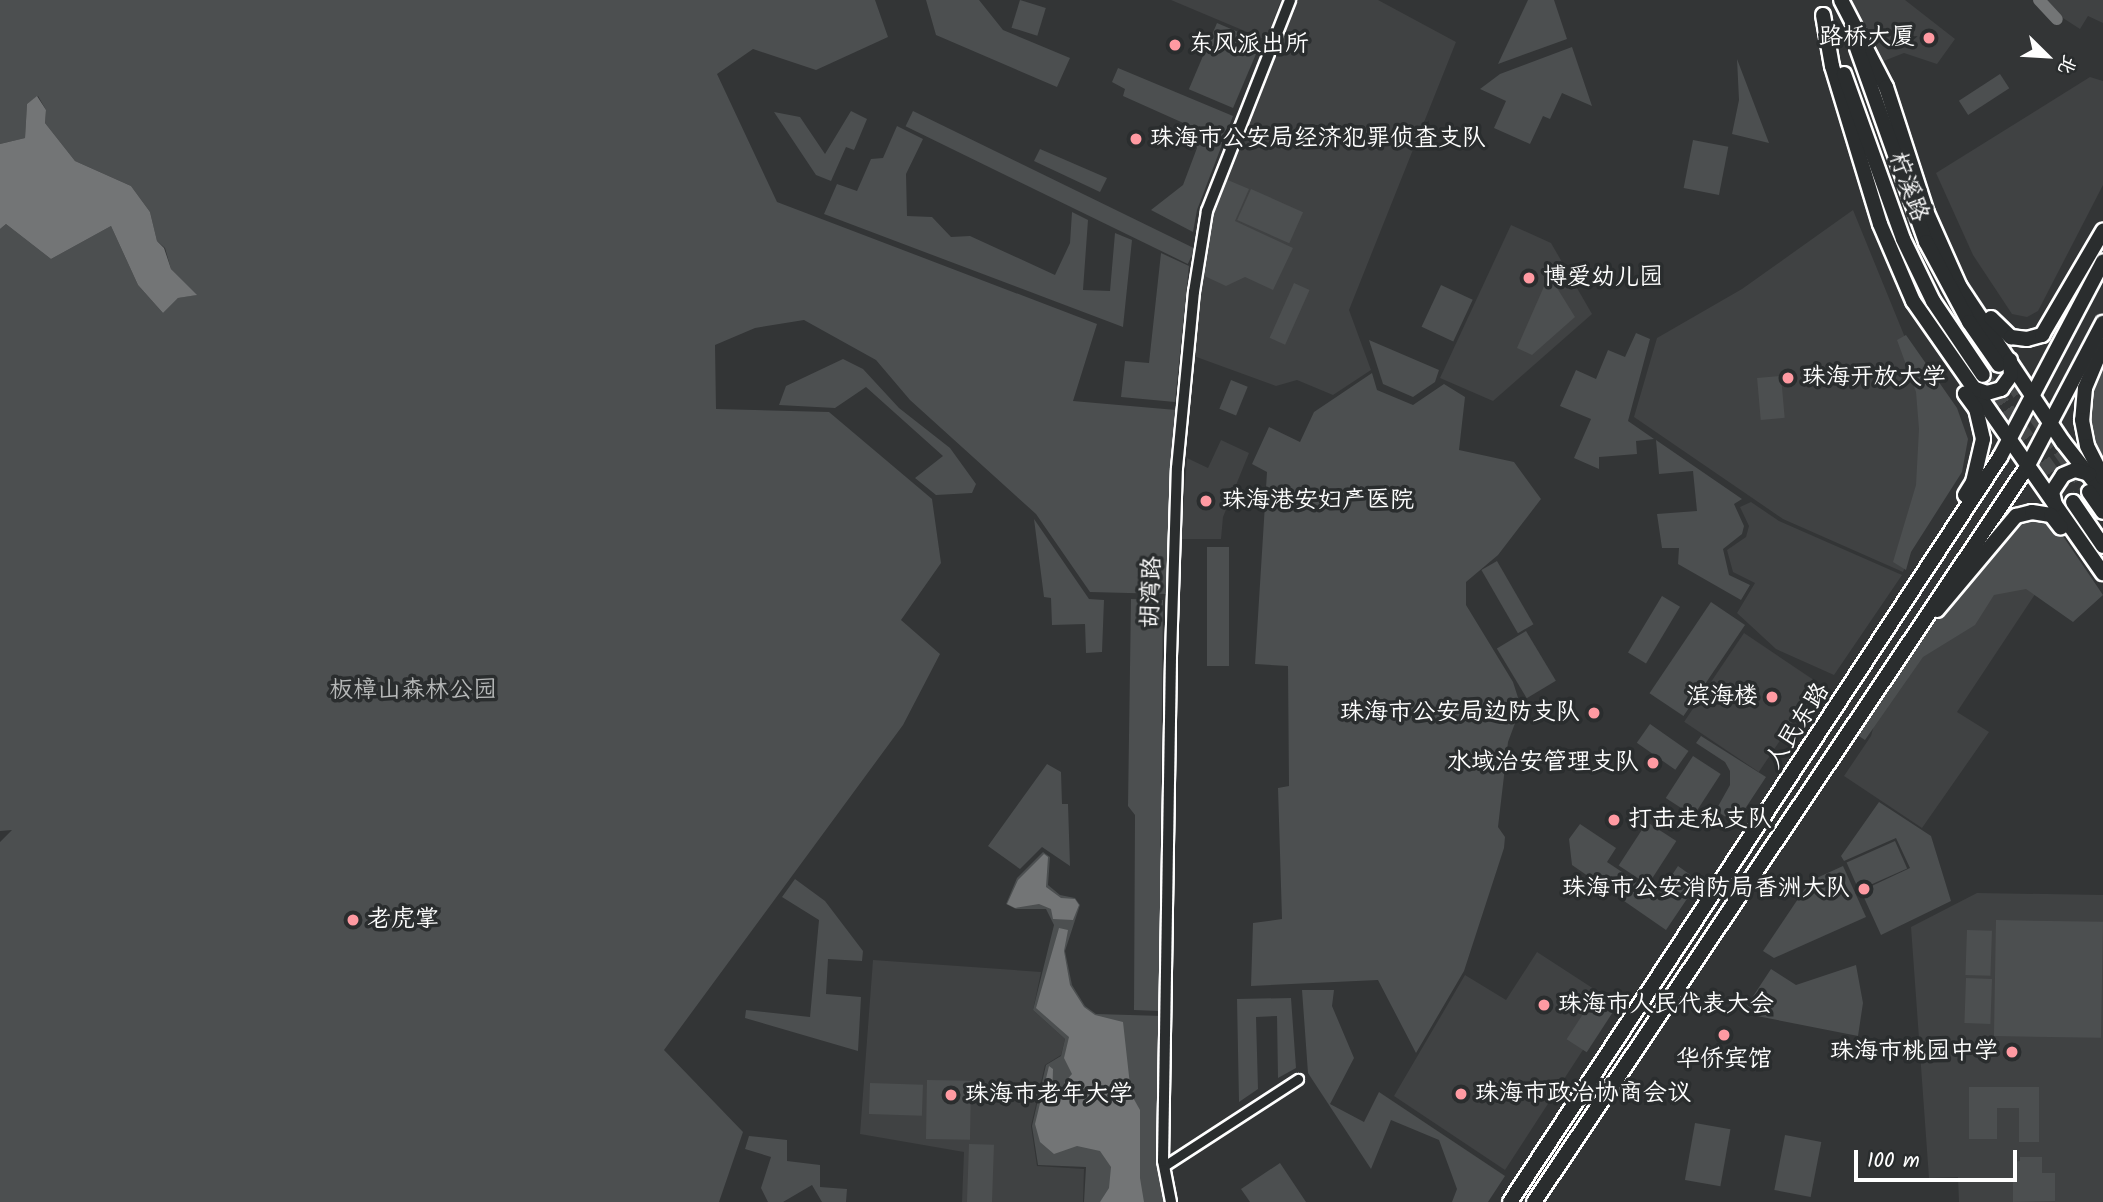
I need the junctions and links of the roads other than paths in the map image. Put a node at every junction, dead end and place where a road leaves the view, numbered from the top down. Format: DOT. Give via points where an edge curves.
graph roads {
  1 [pos="1290,0"];
  2 [pos="1818,0"];
  3 [pos="1841,0"];
  4 [pos="1823,15"];
  5 [pos="1927,213"];
  6 [pos="2103,231"];
  7 [pos="2103,262"];
  8 [pos="2097,288"];
  9 [pos="2103,323"];
  10 [pos="1929,328"];
  11 [pos="2103,345"];
  12 [pos="2004,362"];
  13 [pos="1983,375"];
  14 [pos="1972,387"];
  15 [pos="2033,396"];
  16 [pos="2050,422"];
  17 [pos="2009,439"];
  18 [pos="2027,467"];
  19 [pos="2096,476"];
  20 [pos="2096,492"];
  21 [pos="2073,502"];
  22 [pos="2057,510"];
  23 [pos="2103,512"];
  24 [pos="2103,546"];
  25 [pos="1930,567"];
  26 [pos="2103,573"];
  27 [pos="1947,582"];
  28 [pos="2103,584"];
  29 [pos="1914,634"];
  30 [pos="1298,1079"];
  31 [pos="1164,1166"];
  32 [pos="1171,1202"];
  33 [pos="1510,1202"];
  34 [pos="1534,1202"];
  1 -- 31 [label="street, 胡湾路" via="1206,211 1197,266 1177,467"];
  2 -- 4 [label="main road, 柠溪路"];
  3 -- 5 [label="main road" via="1886,87"];
  3 -- 12 [label="main road, 柠溪路" via="1926,242 1969,322"];
  4 -- 10 [label="main road" via="1832,66 1880,224"];
  4 -- 13 [label="main road, 柠溪路" via="1903,239 1933,301"];
  5 -- 6 [label="main road" via="1996,327 2027,340 2042,335 2056,316"];
  5 -- 12 [label="main road" via="1960,287"];
  7 -- 8 [label="main road, 人民东路"];
  8 -- 15 [label="main road, 人民东路"];
  9 -- 16 [label="main road, 人民东路"];
  10 -- 14 [label="main road"];
  10 -- 25 [label="main road" via="1944,363 1976,409 1983,439 1973,482 1941,532"];
  11 -- 19 [label="main road" via="2085,388 2082,420"];
  12 -- 14 [label="main road" via="2011,374 2001,389 1987,393"];
  12 -- 15 [label="main road"];
  14 -- 17 [label="main road"];
  15 -- 16 [label="main road"];
  15 -- 17 [label="main road, 人民东路"];
  16 -- 18 [label="main road, 人民东路"];
  16 -- 19 [label="main road"];
  17 -- 18 [label="main road"];
  17 -- 25 [label="main road, 人民东路"];
  18 -- 22 [label="main road"];
  18 -- 27 [label="main road, 人民东路"];
  19 -- 20 [label="main road"];
  19 -- 22 [label="main road" via="2071,471 2060,478 2052,492"];
  20 -- 23 [label="main road"];
  21 -- 24 [label="main road"];
  22 -- 26 [label="main road"];
  25 -- 27 [label="main road"];
  25 -- 33 [label="main road, 人民东路"];
  27 -- 29 [label="main road, 人民东路"];
  28 -- 29 [label="main road" via="2051,515 2016,516"];
  29 -- 34 [label="main road, 人民东路"];
  30 -- 31 [label="street"];
  31 -- 32 [label="street, 胡湾路"];
}
